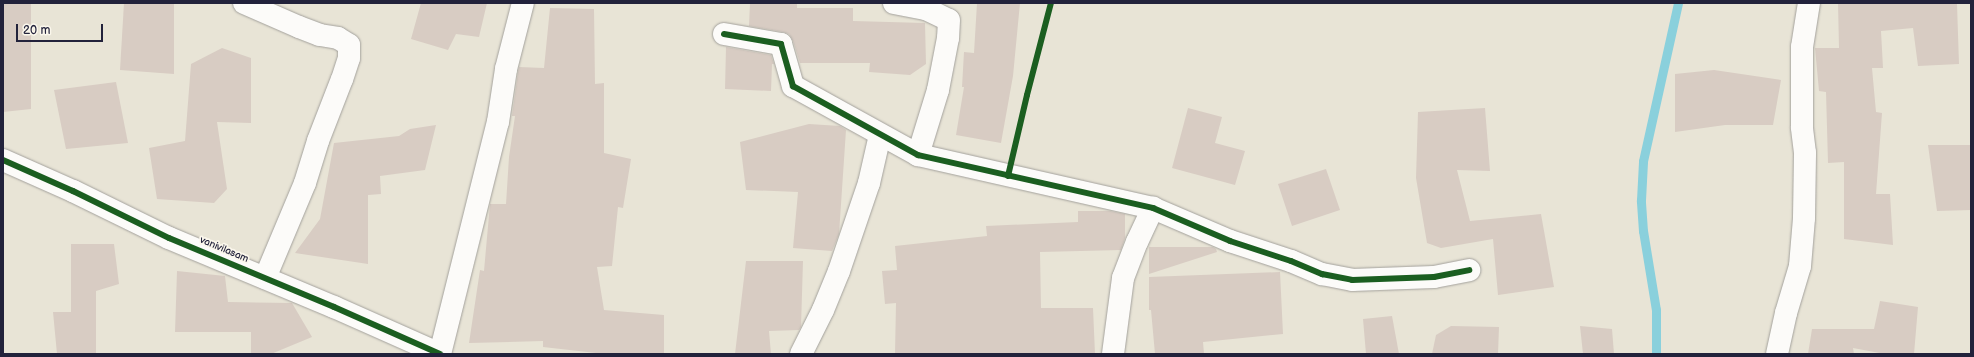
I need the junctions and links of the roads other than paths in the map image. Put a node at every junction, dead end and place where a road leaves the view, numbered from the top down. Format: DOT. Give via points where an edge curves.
graph roads {
  1 [pos="244,3"];
  2 [pos="523,3"];
  3 [pos="894,3"];
  4 [pos="1809,3"];
  5 [pos="724,34"];
  6 [pos="880,135"];
  7 [pos="918,155"];
  8 [pos="3,160"];
  9 [pos="1153,208"];
  10 [pos="1468,270"];
  11 [pos="265,278"];
  12 [pos="440,354"];
  13 [pos="801,354"];
  14 [pos="1113,354"];
  15 [pos="1777,354"];
  1 -- 11 [label="street" via="320,35 338,38 349,45 349,58 305,184"];
  2 -- 12 [label="street" via="506,69 498,122"];
  3 -- 7 [label="street" via="926,10 949,20 938,90"];
  4 -- 15 [label="street" via="1802,47 1802,127 1805,153 1800,266"];
  5 -- 6 [label="street" via="781,44 793,86"];
  6 -- 7 [label="street"];
  6 -- 13 [label="street" via="869,182 839,271"];
  7 -- 9 [label="street"];
  8 -- 11 [label="street, vanivilasam" via="168,238"];
  9 -- 10 [label="street" via="1230,241 1329,276 1352,280 1434,277"];
  9 -- 14 [label="street" via="1123,278"];
  11 -- 12 [label="street, vanivilasam"];
}
